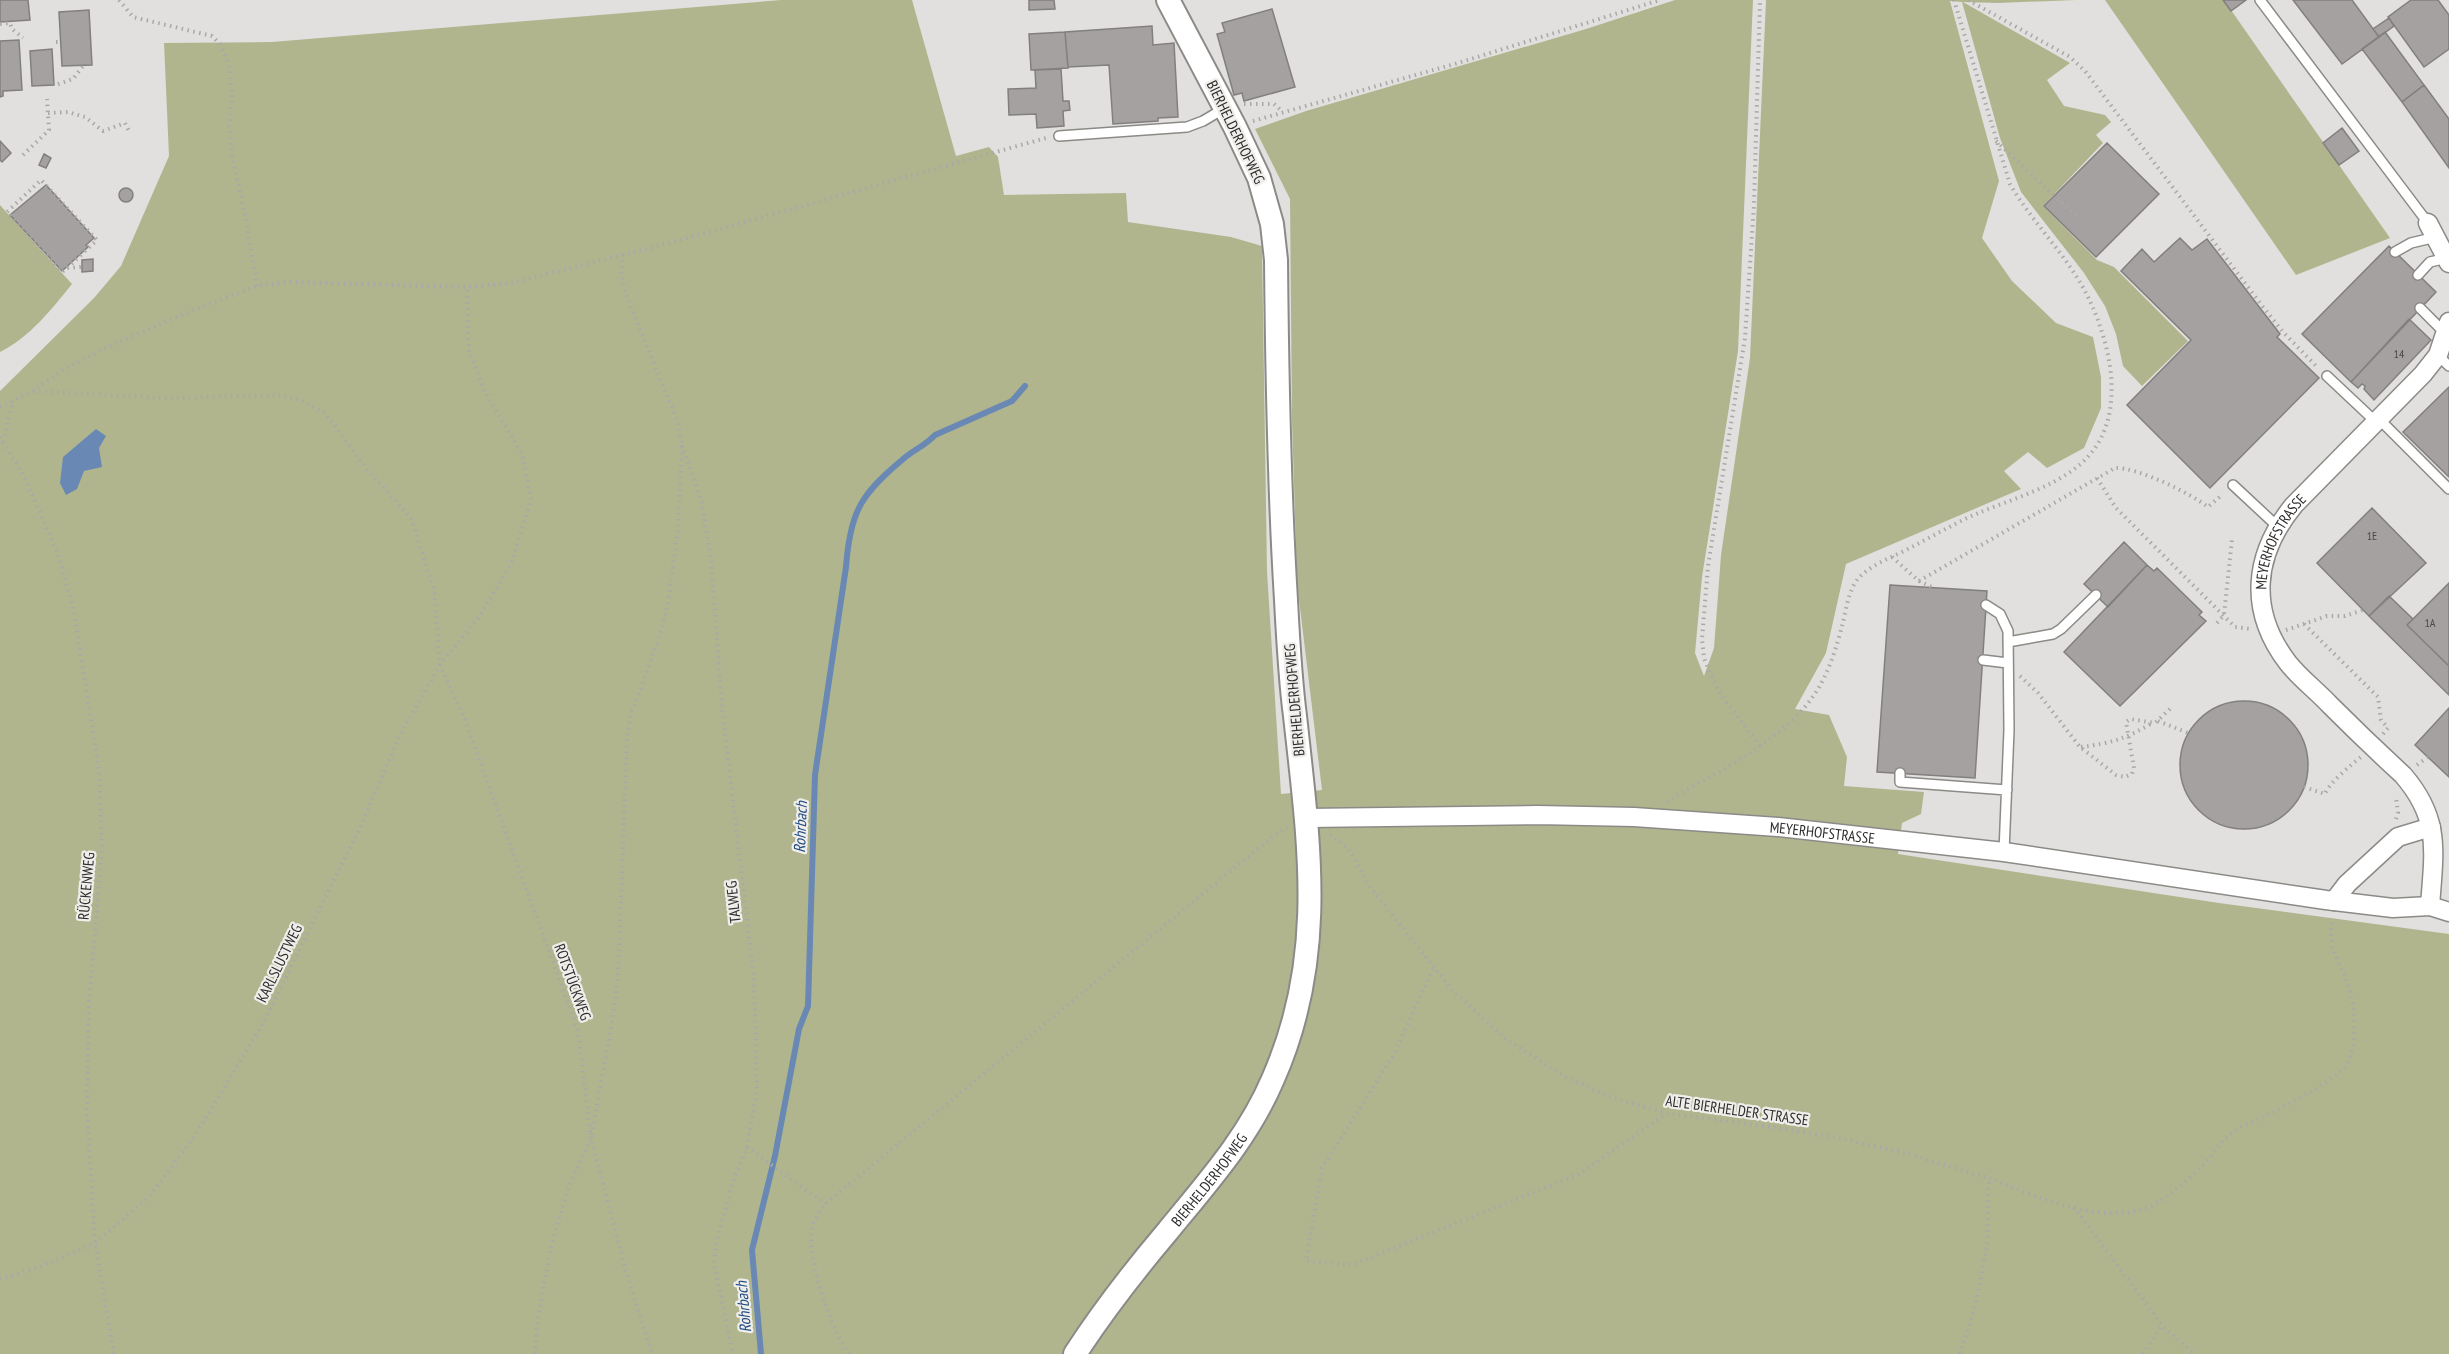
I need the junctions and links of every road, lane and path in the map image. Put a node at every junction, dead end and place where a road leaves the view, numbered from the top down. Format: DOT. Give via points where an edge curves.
graph roads {
  1 [pos="119,0"];
  2 [pos="1168,0"];
  3 [pos="1660,0"];
  4 [pos="1760,0"];
  5 [pos="1954,0"];
  6 [pos="1968,0"];
  7 [pos="2260,0"];
  8 [pos="0,24"];
  9 [pos="23,38"];
  10 [pos="82,66"];
  11 [pos="58,84"];
  12 [pos="47,99"];
  13 [pos="1234,111"];
  14 [pos="1283,111"];
  15 [pos="48,113"];
  16 [pos="129,132"];
  17 [pos="1059,136"];
  18 [pos="1995,140"];
  19 [pos="23,154"];
  20 [pos="2079,219"];
  21 [pos="2432,230"];
  22 [pos="2395,252"];
  23 [pos="623,255"];
  24 [pos="2448,260"];
  25 [pos="81,267"];
  26 [pos="67,268"];
  27 [pos="2418,274"];
  28 [pos="257,286"];
  29 [pos="467,287"];
  30 [pos="2420,308"];
  31 [pos="2448,328"];
  32 [pos="2443,361"];
  33 [pos="2327,376"];
  34 [pos="33,391"];
  35 [pos="14,401"];
  36 [pos="0,407"];
  37 [pos="2379,421"];
  38 [pos="0,437"];
  39 [pos="3,442"];
  40 [pos="682,445"];
  41 [pos="2097,478"];
  42 [pos="2233,485"];
  43 [pos="2449,489"];
  44 [pos="2277,526"];
  45 [pos="2232,539"];
  46 [pos="1892,557"];
  47 [pos="1919,581"];
  48 [pos="1932,587"];
  49 [pos="2096,595"];
  50 [pos="1986,605"];
  51 [pos="2363,610"];
  52 [pos="2224,615"];
  53 [pos="2217,623"];
  54 [pos="2304,624"];
  55 [pos="2267,630"];
  56 [pos="2008,642"];
  57 [pos="1983,660"];
  58 [pos="2008,663"];
  59 [pos="440,665"];
  60 [pos="2008,673"];
  61 [pos="2171,708"];
  62 [pos="2158,722"];
  63 [pos="2152,723"];
  64 [pos="2188,734"];
  65 [pos="2129,737"];
  66 [pos="1760,746"];
  67 [pos="2372,746"];
  68 [pos="2080,747"];
  69 [pos="1900,773"];
  70 [pos="2304,787"];
  71 [pos="2007,790"];
  72 [pos="1307,818"];
  73 [pos="1654,819"];
  74 [pos="2432,827"];
  75 [pos="2004,852"];
  76 [pos="2334,902"];
  77 [pos="2430,906"];
  78 [pos="2449,912"];
  79 [pos="2331,922"];
  80 [pos="1433,969"];
  81 [pos="1666,1113"];
  82 [pos="591,1138"];
  83 [pos="747,1148"];
  84 [pos="1989,1178"];
  85 [pos="825,1204"];
  86 [pos="2074,1207"];
  87 [pos="95,1243"];
  88 [pos="0,1279"];
  89 [pos="2162,1325"];
  90 [pos="114,1354"];
  91 [pos="535,1354"];
  92 [pos="652,1354"];
  93 [pos="733,1354"];
  94 [pos="849,1354"];
  95 [pos="1075,1354"];
  96 [pos="1960,1354"];
  97 [pos="2143,1354"];
  98 [pos="2194,1354"];
  1 -- 28 [label="path" via="133,17 212,36 226,56 232,97 232,156"];
  2 -- 13 [label="street, BIERHELDERHOFWEG"];
  3 -- 14 [label="path" via="1468,60"];
  4 -- 66 [label="path" via="1745,338 1708,566 1702,639 1704,658 1721,695"];
  5 -- 18 [label="path"];
  6 -- 33 [label="path" via="2070,57 2085,70 2263,307"];
  7 -- 21 [label="lane"];
  8 -- 9 [label="path" via="10,23"];
  10 -- 11 [label="path" via="73,79"];
  12 -- 15 [label="path"];
  13 -- 14 [label="path"];
  13 -- 14 [label="path" via="1243,103 1274,104"];
  13 -- 17 [label="lane" via="1187,127"];
  13 -- 72 [label="street, BIERHELDERHOFWEG" via="1267,199 1275,248 1282,541 1294,712"];
  15 -- 16 [label="path" via="68,112 85,117 101,131 125,123"];
  15 -- 19 [label="path" via="49,130"];
  17 -- 23 [label="path"];
  18 -- 20 [label="path"];
  18 -- 46 [label="path" via="2010,184 2065,258 2101,325 2110,365 2111,412 2100,443 2077,467"];
  21 -- 22 [label="lane"];
  21 -- 24 [label="street"];
  23 -- 29 [label="path" via="511,283"];
  23 -- 40 [label="path" via="625,292 678,423"];
  24 -- 27 [label="lane" via="2430,262"];
  25 -- 26 [label="path"];
  26 -- 26 [label="path" via="62,272 7,212 41,180 97,240"];
  28 -- 29 [label="path" via="287,282"];
  28 -- 34 [label="path" via="105,348"];
  29 -- 59 [label="path, KARLSLUSTWEG" via="469,351 485,392 522,454 531,500 511,564 481,614"];
  30 -- 31 [label="lane"];
  31 -- 32 [label="street, MEYERHOFSTRASSE"];
  32 -- 37 [label="street, MEYERHOFSTRASSE" via="2424,374"];
  33 -- 37 [label="lane"];
  34 -- 35 [label="path"];
  34 -- 59 [label="path" via="164,398 276,395 302,400 326,414 365,467 411,518 434,590"];
  35 -- 36 [label="path"];
  35 -- 39 [label="path"];
  37 -- 43 [label="lane"];
  37 -- 44 [label="street, MEYERHOFSTRASSE"];
  38 -- 39 [label="path, RÜCKENWEG"];
  39 -- 87 [label="path, RÜCKENWEG" via="24,477 57,551 74,611 99,771 102,848 89,1001 87,1089"];
  40 -- 82 [label="path" via="678,530 668,604 631,714 627,739 618,976"];
  40 -- 83 [label="path, TALWEG" via="701,500 711,556 722,708 754,978 757,1089"];
  41 -- 42 [label="path" via="2123,468 2186,493 2208,507"];
  41 -- 47 [label="path"];
  41 -- 52 [label="path" via="2116,508"];
  42 -- 44 [label="lane"];
  44 -- 55 [label="street, MEYERHOFSTRASSE" via="2261,576"];
  45 -- 52 [label="path"];
  46 -- 47 [label="path"];
  46 -- 66 [label="path" via="1864,572 1856,582 1818,689"];
  47 -- 48 [label="path"];
  49 -- 56 [label="lane" via="2053,634"];
  50 -- 56 [label="lane" via="2000,614"];
  51 -- 54 [label="path"];
  52 -- 53 [label="path"];
  52 -- 55 [label="path" via="2235,627"];
  54 -- 55 [label="path"];
  54 -- 67 [label="path" via="2378,697 2381,720 2388,728"];
  55 -- 67 [label="street, MEYERHOFSTRASSE" via="2289,665"];
  56 -- 58 [label="lane"];
  57 -- 58 [label="lane"];
  58 -- 60 [label="lane"];
  59 -- 82 [label="path, ROTSTÜCKWEG" via="463,715 578,1031"];
  59 -- 87 [label="path, KARLSLUSTWEG" via="399,737 359,830 262,1025 194,1137 149,1197"];
  60 -- 68 [label="path" via="2030,683"];
  60 -- 71 [label="lane"];
  61 -- 62 [label="path"];
  62 -- 63 [label="path"];
  62 -- 64 [label="path"];
  63 -- 65 [label="path"];
  63 -- 65 [label="path" via="2127,720"];
  65 -- 68 [label="path"];
  65 -- 68 [label="path" via="2134,768 2125,777 2116,775"];
  66 -- 73 [label="path" via="1669,801"];
  67 -- 70 [label="path" via="2328,786 2325,794"];
  67 -- 74 [label="street, MEYERHOFSTRASSE" via="2418,792"];
  69 -- 71 [label="lane" via="1900,782 1953,782"];
  71 -- 75 [label="lane"];
  72 -- 73 [label="street, MEYERHOFSTRASSE" via="1538,815"];
  72 -- 80 [label="path, ALTE BIERHELDER STRASSE" via="1348,848 1370,887"];
  72 -- 85 [label="path" via="1276,833"];
  72 -- 95 [label="street, BIERHELDERHOFWEG" via="1311,895 1306,961 1292,1031 1274,1078 1234,1151 1124,1286"];
  73 -- 75 [label="street, MEYERHOFSTRASSE" via="1819,830"];
  74 -- 76 [label="street" via="2398,837 2347,884"];
  74 -- 77 [label="street, MEYERHOFSTRASSE"];
  75 -- 76 [label="street, MEYERHOFSTRASSE"];
  76 -- 77 [label="street, MEYERHOFSTRASSE" via="2393,909"];
  77 -- 78 [label="street, MEYERHOFSTRASSE"];
  79 -- 86 [label="path, ALTE BIERHELDER STRASSE" via="2330,943 2350,993 2353,1012 2353,1042 2347,1065 2285,1105 2232,1132 2204,1164 2155,1204 2113,1214"];
  80 -- 81 [label="path, ALTE BIERHELDER STRASSE" via="1507,1040 1547,1066 1613,1098"];
  80 -- 81 [label="path" via="1393,1056 1322,1168 1306,1261 1352,1265 1579,1174"];
  81 -- 84 [label="path, ALTE BIERHELDER STRASSE" via="1843,1139"];
  82 -- 91 [label="path" via="567,1191 551,1247"];
  82 -- 92 [label="path, ROTSTÜCKWEG"];
  83 -- 85 [label="path"];
  83 -- 93 [label="path, TALWEG" via="734,1178 714,1264"];
  84 -- 86 [label="path, ALTE BIERHELDER STRASSE"];
  84 -- 96 [label="path" via="1987,1245 1976,1304"];
  85 -- 94 [label="path" via="812,1227 810,1250 841,1343"];
  86 -- 89 [label="path"];
  87 -- 88 [label="path, KARLSLUSTWEG"];
  87 -- 90 [label="path, RÜCKENWEG"];
  89 -- 97 [label="path"];
  89 -- 98 [label="path"];
}
